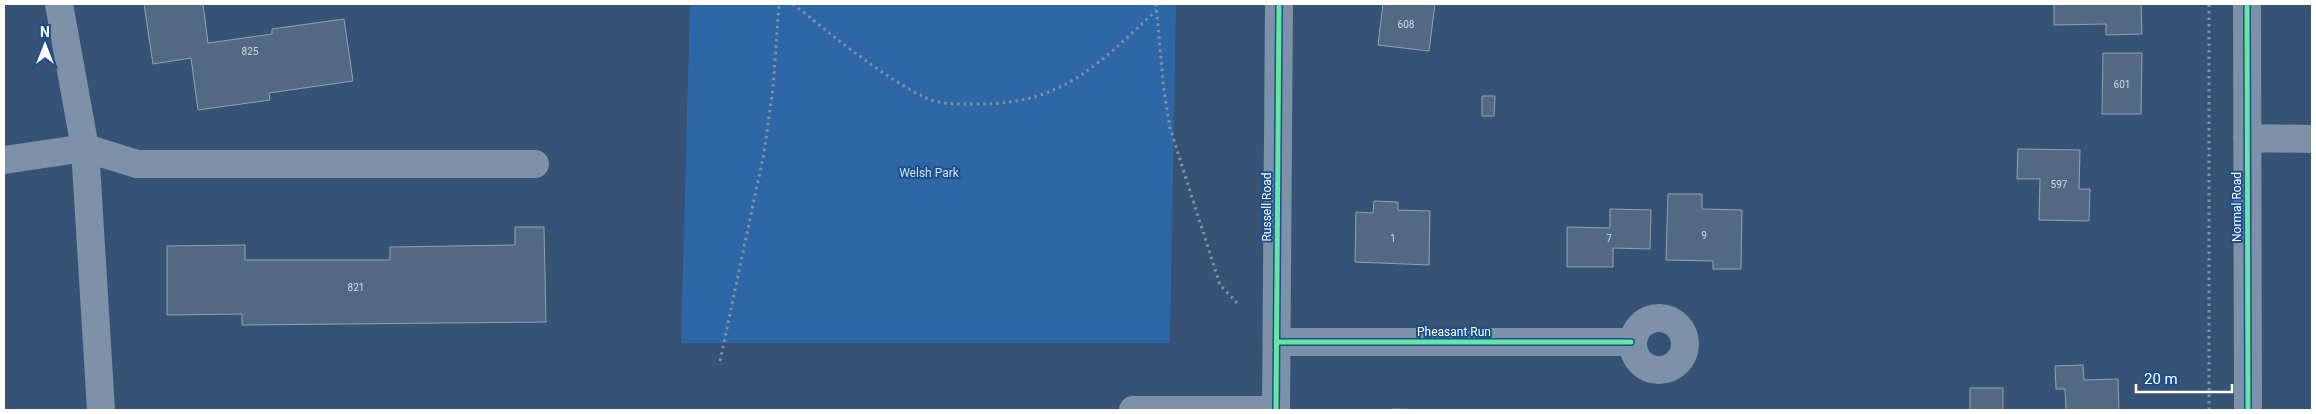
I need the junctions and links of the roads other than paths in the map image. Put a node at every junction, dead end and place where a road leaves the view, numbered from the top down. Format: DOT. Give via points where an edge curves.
graph roads {
  1 [pos="60,4"];
  2 [pos="1278,4"];
  3 [pos="2247,4"];
  4 [pos="2247,138"];
  5 [pos="2312,139"];
  6 [pos="84,148"];
  7 [pos="4,160"];
  8 [pos="535,164"];
  9 [pos="1277,342"];
  10 [pos="1632,342"];
  11 [pos="101,410"];
  12 [pos="1132,410"];
  13 [pos="1276,410"];
  14 [pos="2248,410"];
  1 -- 6 [label="street"];
  2 -- 9 [label="street, Russell Road"];
  3 -- 4 [label="street, Normal Road"];
  4 -- 5 [label="street"];
  4 -- 14 [label="street, Normal Road"];
  6 -- 7 [label="street"];
  6 -- 8 [label="street" via="137,164"];
  6 -- 11 [label="street"];
  9 -- 10 [label="street, Pheasant Run"];
  9 -- 13 [label="street, Russell Road"];
  12 -- 13 [label="street"];
}
